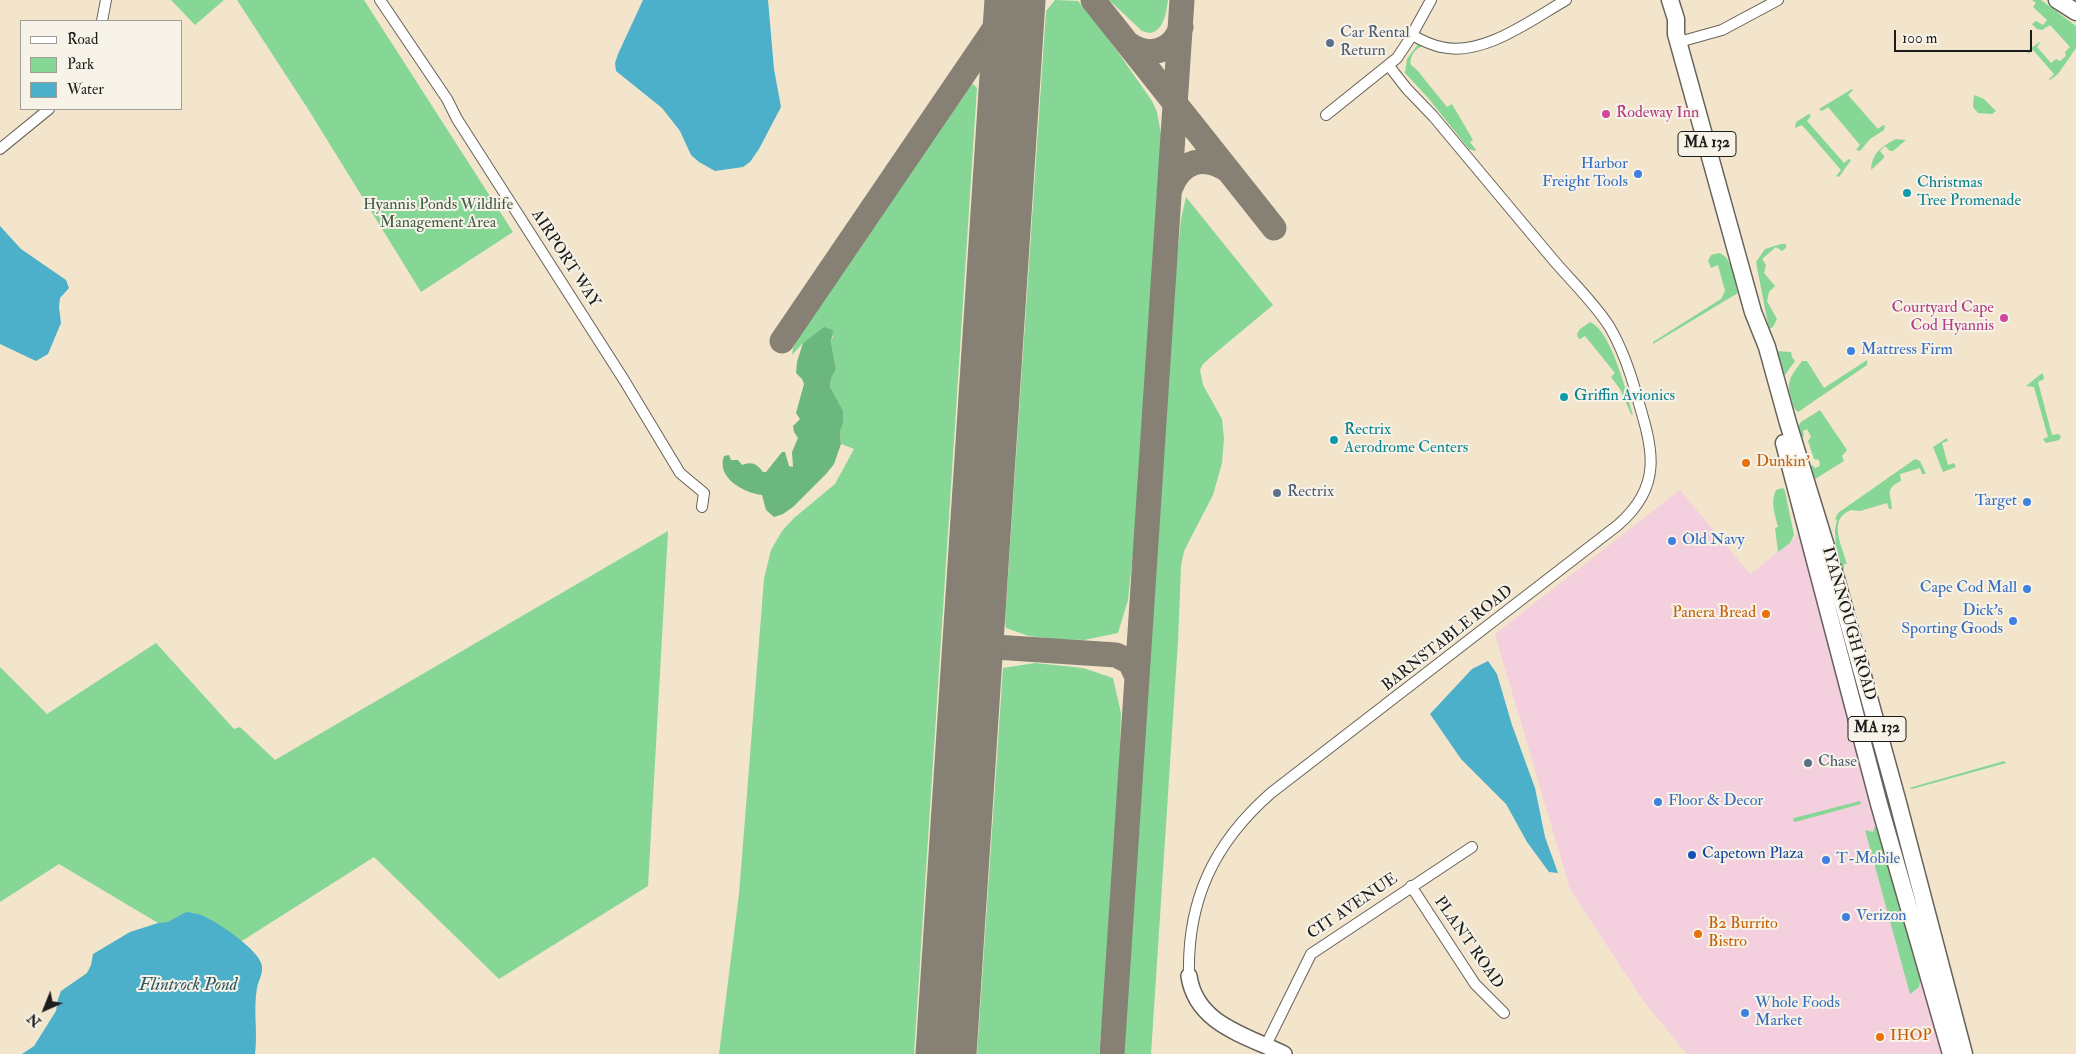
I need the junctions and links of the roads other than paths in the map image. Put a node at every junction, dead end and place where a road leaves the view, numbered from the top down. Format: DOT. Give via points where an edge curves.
graph roads {
  1 [pos="106,0"];
  2 [pos="380,0"];
  3 [pos="1431,0"];
  4 [pos="1566,0"];
  5 [pos="1662,0"];
  6 [pos="1670,0"];
  7 [pos="1778,0"];
  8 [pos="2057,0"];
  9 [pos="2076,12"];
  10 [pos="102,20"];
  11 [pos="1412,34"];
  12 [pos="1678,38"];
  13 [pos="1389,66"];
  14 [pos="48,110"];
  15 [pos="1326,115"];
  16 [pos="0,149"];
  17 [pos="1753,312"];
  18 [pos="702,508"];
  19 [pos="1472,847"];
  20 [pos="1411,886"];
  21 [pos="1189,976"];
  22 [pos="1504,1013"];
  23 [pos="1266,1045"];
  24 [pos="1284,1054"];
  25 [pos="1951,1054"];
  26 [pos="1964,1054"];
  1 -- 10 [label="street"];
  2 -- 18 [label="street, AIRPORT WAY" via="446,99 680,473 704,493"];
  3 -- 11 [label="street"];
  4 -- 11 [label="street" via="1479,46 1439,47"];
  5 -- 12 [label="main road, IYANNOUGH ROAD / MA 132" via="1667,21"];
  6 -- 12 [label="main road, IYANNOUGH ROAD / MA 132"];
  7 -- 12 [label="street" via="1722,30"];
  8 -- 9 [label="main road"];
  11 -- 13 [label="street" via="1402,53"];
  12 -- 17 [label="main road, IYANNOUGH ROAD / MA 132"];
  13 -- 15 [label="street"];
  13 -- 21 [label="street, BARNSTABLE ROAD" via="1596,309 1616,339 1630,368 1648,435 1651,467 1648,482 1638,503 1613,528 1250,813 1222,847 1202,887 1190,937"];
  14 -- 16 [label="street"];
  17 -- 25 [label="main road, IYANNOUGH ROAD / MA 132" via="1758,349 1839,658"];
  17 -- 26 [label="main road, IYANNOUGH ROAD / MA 132" via="1767,347 1837,582"];
  19 -- 20 [label="street, CIT AVENUE"];
  20 -- 22 [label="street, PLANT ROAD" via="1475,984"];
  20 -- 23 [label="street, CIT AVENUE" via="1311,954"];
  21 -- 23 [label="street" via="1193,993 1207,1014"];
  23 -- 24 [label="street"];
}
